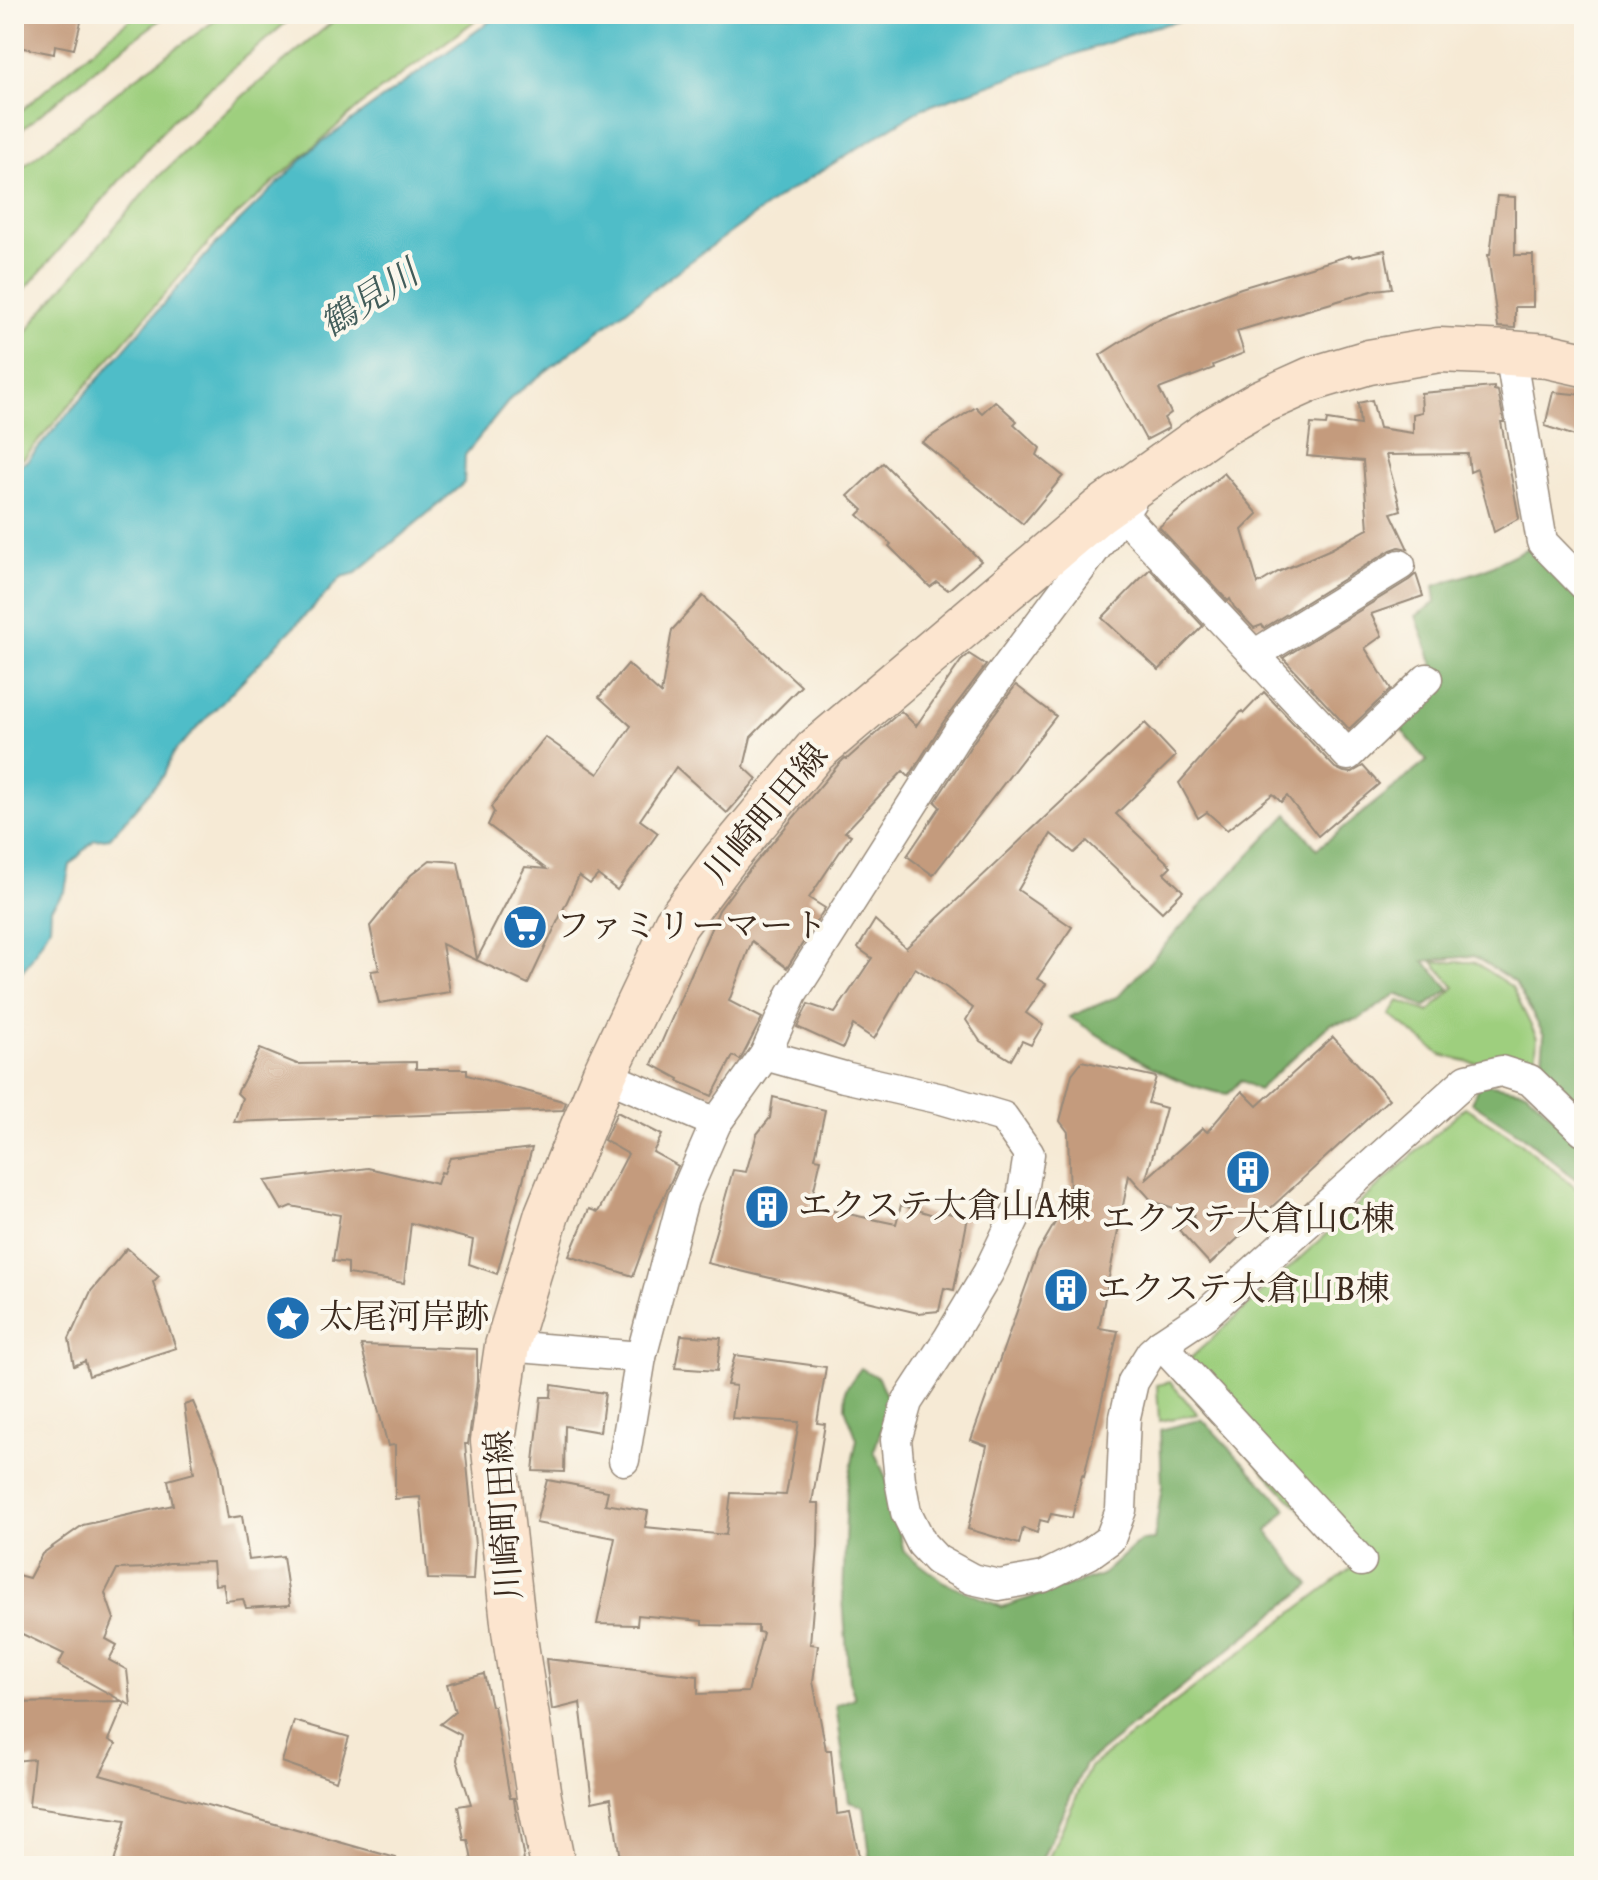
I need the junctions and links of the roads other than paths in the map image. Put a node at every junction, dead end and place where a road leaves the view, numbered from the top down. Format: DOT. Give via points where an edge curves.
graph roads {
  1 [pos="1510,353"];
  2 [pos="1584,364"];
  3 [pos="1116,507"];
  4 [pos="1400,565"];
  5 [pos="1584,585"];
  6 [pos="1254,655"];
  7 [pos="1427,679"];
  8 [pos="765,1055"];
  9 [pos="604,1075"];
  10 [pos="716,1123"];
  11 [pos="1583,1131"];
  12 [pos="1161,1344"];
  13 [pos="507,1346"];
  14 [pos="641,1357"];
  15 [pos="624,1460"];
  16 [pos="1361,1561"];
  17 [pos="553,1866"];
  1 -- 2 [label="main road, 川崎町田線"];
  1 -- 3 [label="main road, 川崎町田線" via="1439,350 1312,379 1225,422 1154,471"];
  1 -- 5 [label="street" via="1542,542"];
  3 -- 6 [label="street"];
  3 -- 8 [label="street" via="959,731 792,994"];
  3 -- 9 [label="main road, 川崎町田線" via="815,751 676,924"];
  4 -- 6 [label="street"];
  6 -- 7 [label="street" via="1348,755"];
  8 -- 10 [label="street"];
  8 -- 12 [label="street" via="1003,1117 1029,1154 1021,1204 988,1273 907,1402 896,1440 906,1512 937,1560 972,1579 999,1585 1043,1577 1110,1539 1121,1510 1125,1417 1133,1382"];
  9 -- 10 [label="street"];
  9 -- 13 [label="main road, 川崎町田線" via="547,1214"];
  10 -- 14 [label="street" via="683,1199"];
  11 -- 12 [label="street" via="1530,1080 1501,1071 1467,1079 1206,1314"];
  12 -- 16 [label="street"];
  13 -- 14 [label="street"];
  13 -- 17 [label="main road, 川崎町田線" via="493,1441 514,1631"];
  14 -- 15 [label="street"];
}
